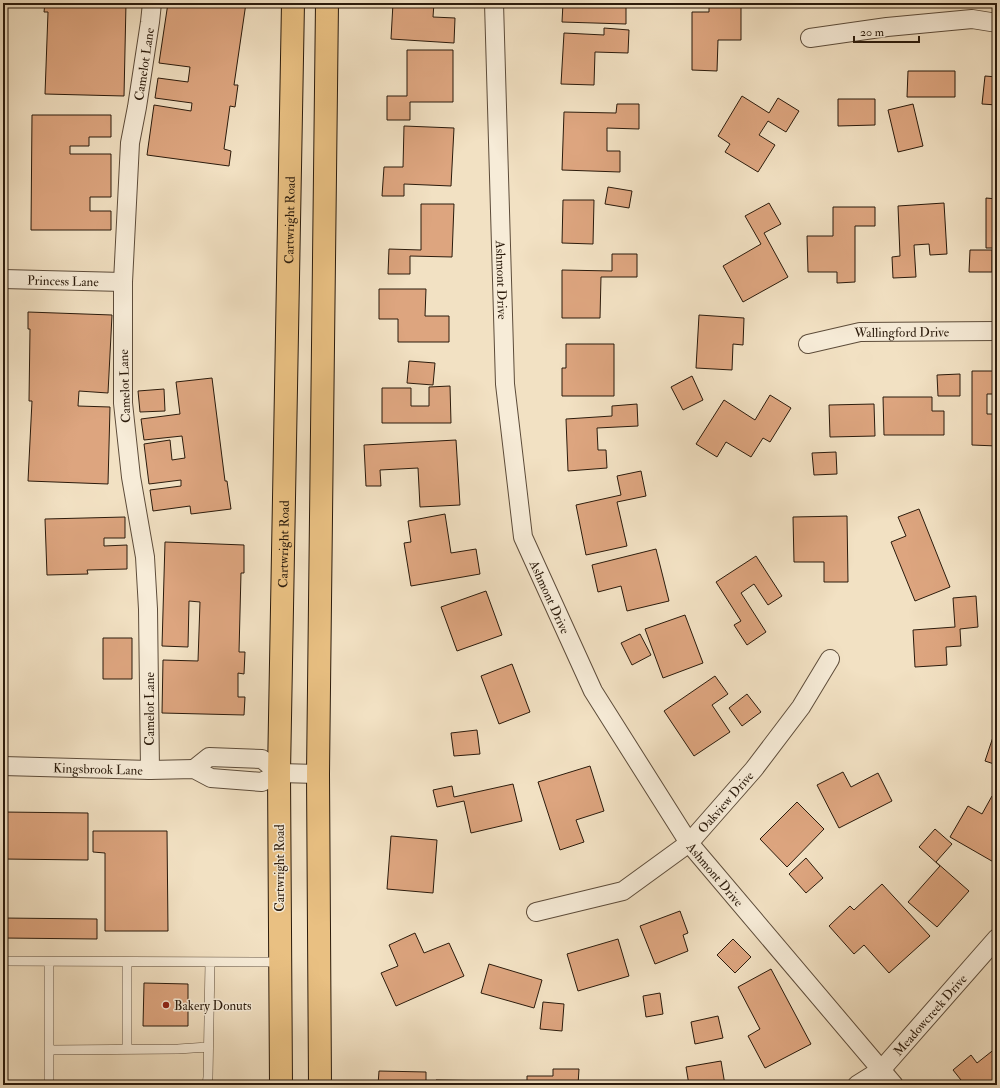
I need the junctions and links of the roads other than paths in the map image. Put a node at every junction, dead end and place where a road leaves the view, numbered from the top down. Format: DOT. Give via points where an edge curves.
graph roads {
  1 [pos="152,3"];
  2 [pos="293,3"];
  3 [pos="327,3"];
  4 [pos="494,3"];
  5 [pos="997,23"];
  6 [pos="810,38"];
  7 [pos="3,279"];
  8 [pos="123,282"];
  9 [pos="997,331"];
  10 [pos="808,344"];
  11 [pos="830,659"];
  12 [pos="3,766"];
  13 [pos="150,770"];
  14 [pos="279,773"];
  15 [pos="318,774"];
  16 [pos="689,843"];
  17 [pos="536,912"];
  18 [pos="997,938"];
  19 [pos="3,961"];
  20 [pos="49,962"];
  21 [pos="127,962"];
  22 [pos="210,962"];
  23 [pos="280,962"];
  24 [pos="208,1047"];
  25 [pos="127,1049"];
  26 [pos="49,1050"];
  27 [pos="881,1070"];
  28 [pos="49,1085"];
  29 [pos="207,1085"];
  30 [pos="281,1085"];
  31 [pos="320,1085"];
  32 [pos="857,1085"];
  33 [pos="894,1085"];
  1 -- 8 [label="street, Camelot Lane" via="138,107 130,143"];
  2 -- 14 [label="main road, Cartwright Road"];
  3 -- 15 [label="main road"];
  4 -- 16 [label="street, Ashmont Drive" via="505,384 523,537 593,691"];
  5 -- 6 [label="street" via="972,19"];
  7 -- 8 [label="street, Princess Lane"];
  8 -- 13 [label="street, Camelot Lane" via="123,403 131,477 145,557 148,602"];
  9 -- 10 [label="street, Wallingford Drive" via="860,332"];
  11 -- 16 [label="street, Oakview Drive" via="787,726 754,769"];
  12 -- 13 [label="street, Kingsbrook Lane"];
  13 -- 14 [label="street, Kingsbrook Lane" via="194,769 211,778 262,782"];
  14 -- 15 [label="street, Kingsbrook Lane"];
  14 -- 23 [label="main road, Cartwright Road"];
  15 -- 31 [label="main road"];
  16 -- 17 [label="street, Oakview Drive" via="623,891"];
  16 -- 27 [label="street, Ashmont Drive"];
  18 -- 27 [label="street, Meadowcreek Drive"];
  19 -- 20 [label="lane"];
  20 -- 21 [label="lane"];
  20 -- 26 [label="lane"];
  21 -- 22 [label="lane"];
  21 -- 25 [label="lane"];
  22 -- 23 [label="lane"];
  22 -- 24 [label="lane"];
  23 -- 30 [label="main road, Cartwright Road"];
  24 -- 25 [label="lane"];
  24 -- 29 [label="lane"];
  25 -- 26 [label="lane"];
  26 -- 28 [label="lane"];
  27 -- 32 [label="street, Meadowcreek Drive"];
  27 -- 33 [label="street, Ashmont Drive"];
}
